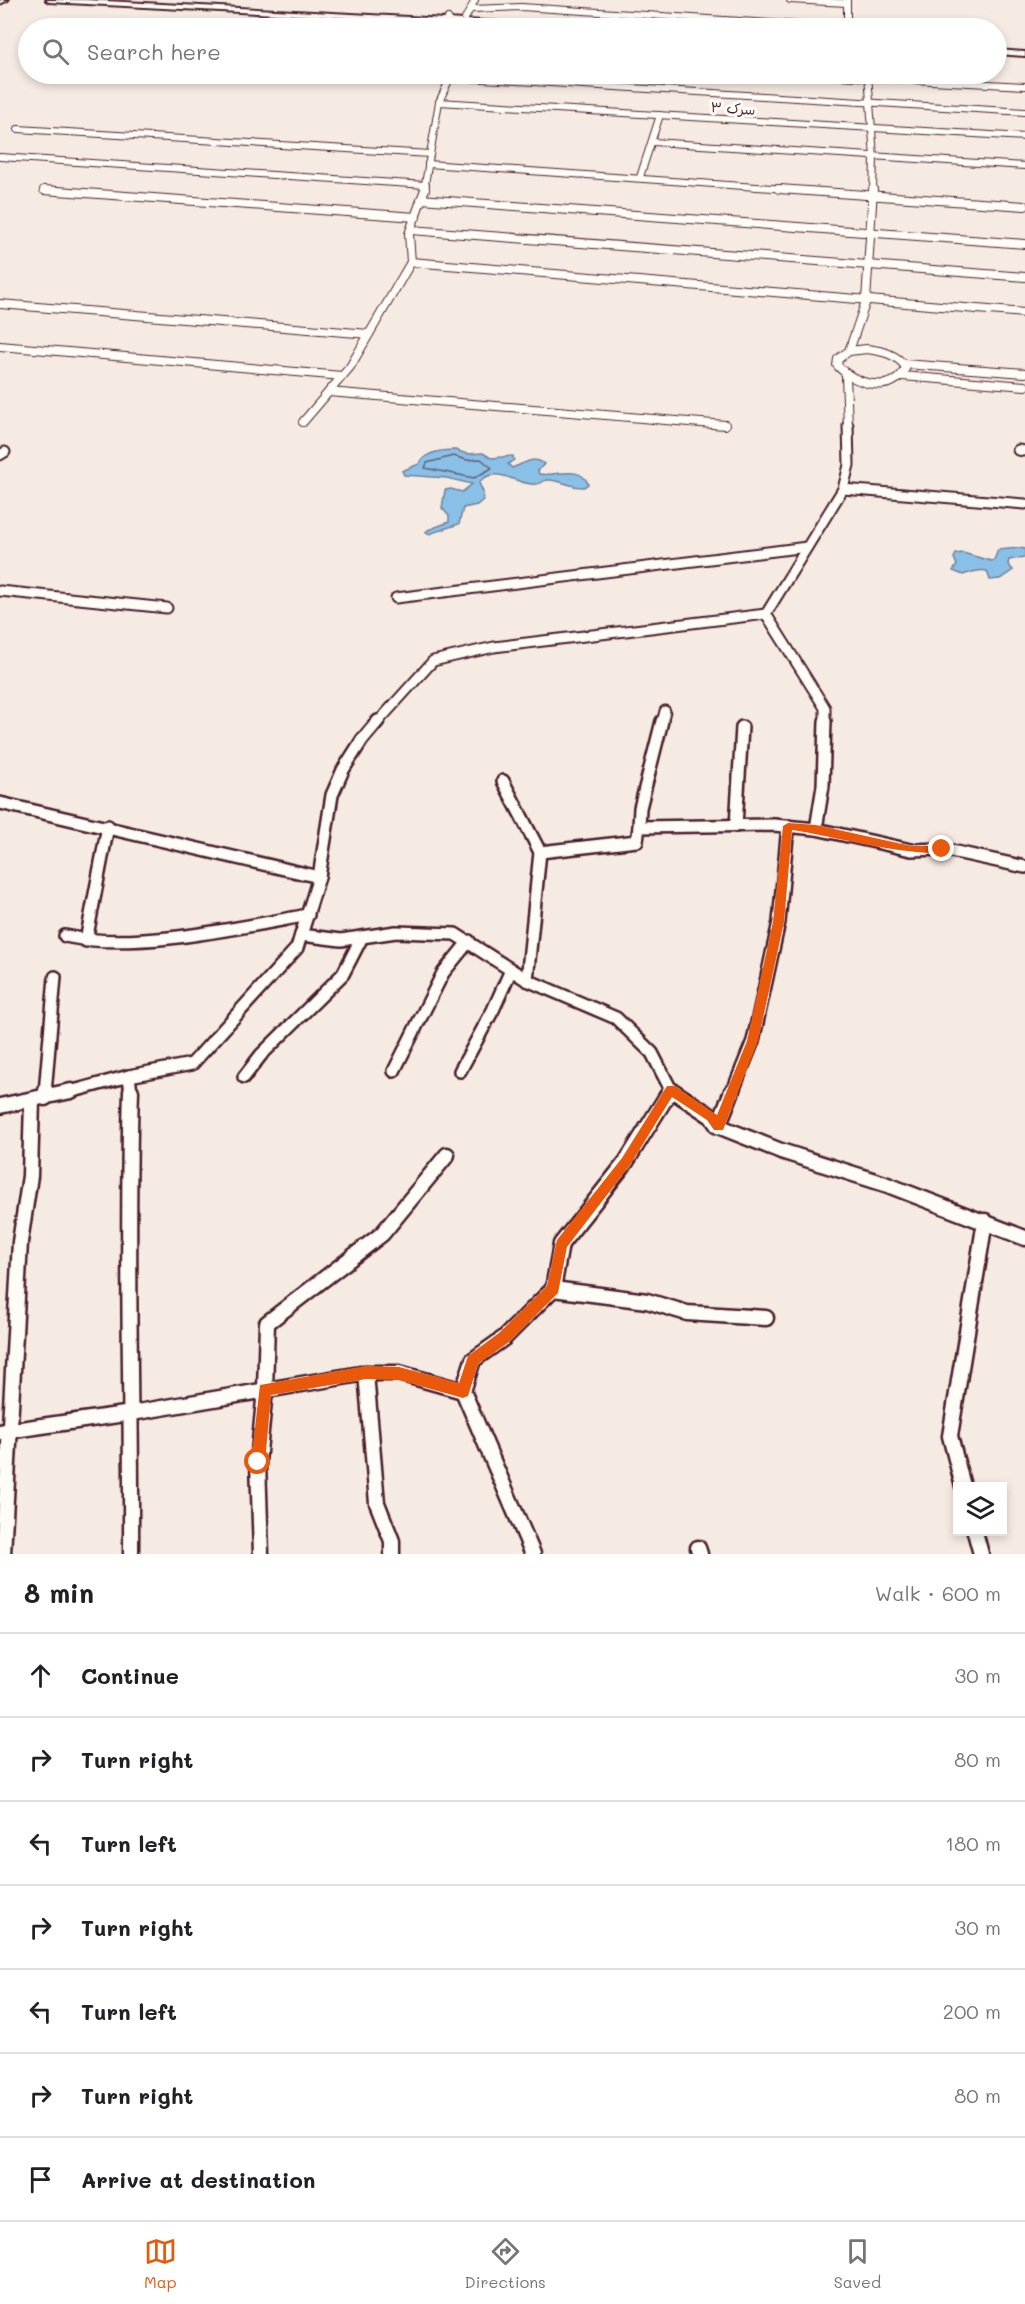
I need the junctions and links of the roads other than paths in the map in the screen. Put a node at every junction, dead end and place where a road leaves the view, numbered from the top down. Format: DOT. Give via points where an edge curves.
graph roads {
  1 [pos="5,0"];
  2 [pos="49,0"];
  3 [pos="136,0"];
  4 [pos="475,0"];
  5 [pos="790,0"];
  6 [pos="0,2"];
  7 [pos="847,2"];
  8 [pos="472,9"];
  9 [pos="364,18"];
  10 [pos="383,18"];
  11 [pos="465,18"];
  12 [pos="692,18"];
  13 [pos="847,18"];
  14 [pos="1007,48"];
  15 [pos="1025,49"];
  16 [pos="1007,53"];
  17 [pos="1025,54"];
  18 [pos="447,84"];
  19 [pos="591,84"];
  20 [pos="870,84"];
  21 [pos="994,84"];
  22 [pos="1025,86"];
  23 [pos="439,102"];
  24 [pos="871,102"];
  25 [pos="1025,112"];
  26 [pos="660,115"];
  27 [pos="873,128"];
  28 [pos="18,129"];
  29 [pos="1025,137"];
  30 [pos="653,142"];
  31 [pos="429,154"];
  32 [pos="0,157"];
  33 [pos="874,158"];
  34 [pos="428,164"];
  35 [pos="1025,166"];
  36 [pos="640,177"];
  37 [pos="426,185"];
  38 [pos="44,190"];
  39 [pos="873,196"];
  40 [pos="422,199"];
  41 [pos="1025,206"];
  42 [pos="416,217"];
  43 [pos="411,230"];
  44 [pos="872,233"];
  45 [pos="1025,244"];
  46 [pos="411,262"];
  47 [pos="868,266"];
  48 [pos="1025,277"];
  49 [pos="866,301"];
  50 [pos="0,304"];
  51 [pos="1025,313"];
  52 [pos="369,334"];
  53 [pos="0,346"];
  54 [pos="849,351"];
  55 [pos="904,364"];
  56 [pos="1025,374"];
  57 [pos="342,376"];
  58 [pos="846,376"];
  59 [pos="902,376"];
  60 [pos="1025,386"];
  61 [pos="329,392"];
  62 [pos="303,422"];
  63 [pos="725,425"];
  64 [pos="843,489"];
  65 [pos="1025,504"];
  66 [pos="807,548"];
  67 [pos="0,591"];
  68 [pos="396,598"];
  69 [pos="167,608"];
  70 [pos="766,614"];
  71 [pos="665,711"];
  72 [pos="742,727"];
  73 [pos="503,781"];
  74 [pos="0,802"];
  75 [pos="108,826"];
  76 [pos="736,826"];
  77 [pos="788,826"];
  78 [pos="639,827"];
  79 [pos="816,829"];
  80 [pos="540,852"];
  81 [pos="1025,867"];
  82 [pos="319,878"];
  83 [pos="308,915"];
  84 [pos="301,935"];
  85 [pos="66,936"];
  86 [pos="362,937"];
  87 [pos="86,941"];
  88 [pos="469,941"];
  89 [pos="511,970"];
  90 [pos="55,977"];
  91 [pos="527,980"];
  92 [pos="394,1071"];
  93 [pos="460,1071"];
  94 [pos="129,1076"];
  95 [pos="244,1077"];
  96 [pos="671,1089"];
  97 [pos="39,1099"];
  98 [pos="0,1106"];
  99 [pos="718,1126"];
  100 [pos="447,1155"];
  101 [pos="985,1221"];
  102 [pos="1025,1238"];
  103 [pos="553,1288"];
  104 [pos="766,1318"];
  105 [pos="366,1373"];
  106 [pos="265,1390"];
  107 [pos="463,1391"];
  108 [pos="132,1413"];
  109 [pos="6,1431"];
  110 [pos="962,1482"];
  111 [pos="976,1536"];
  112 [pos="3,1554"];
  113 [pos="131,1554"];
  114 [pos="261,1554"];
  115 [pos="392,1554"];
  116 [pos="533,1554"];
  117 [pos="981,1554"];
  1 -- 6 [label="street"];
  2 -- 9 [label="main road"];
  3 -- 10 [label="main road"];
  4 -- 8 [label="street"];
  5 -- 7 [label="street"];
  7 -- 13 [label="street"];
  8 -- 11 [label="street"];
  8 -- 12 [label="street" via="521,7"];
  14 -- 15 [label="main road"];
  16 -- 17 [label="main road"];
  18 -- 23 [label="street"];
  19 -- 24 [label="street"];
  20 -- 24 [label="street"];
  21 -- 22 [label="street"];
  23 -- 26 [label="street, سرک ۳"];
  23 -- 31 [label="street"];
  24 -- 25 [label="street"];
  24 -- 27 [label="street"];
  26 -- 27 [label="street, سرک ۳"];
  26 -- 30 [label="street"];
  27 -- 29 [label="street, سرک ۳"];
  27 -- 33 [label="street"];
  28 -- 31 [label="street"];
  30 -- 33 [label="street"];
  30 -- 36 [label="street"];
  31 -- 34 [label="street"];
  32 -- 37 [label="street"];
  33 -- 35 [label="street"];
  33 -- 39 [label="street"];
  34 -- 36 [label="street"];
  34 -- 37 [label="street"];
  36 -- 39 [label="street"];
  37 -- 40 [label="street"];
  38 -- 42 [label="street"];
  39 -- 41 [label="street"];
  39 -- 44 [label="street"];
  40 -- 42 [label="street"];
  40 -- 44 [label="street"];
  42 -- 43 [label="street"];
  43 -- 46 [label="street"];
  43 -- 47 [label="street"];
  44 -- 45 [label="street"];
  44 -- 47 [label="street"];
  46 -- 49 [label="street"];
  46 -- 52 [label="street"];
  47 -- 48 [label="street"];
  47 -- 49 [label="street"];
  49 -- 51 [label="street"];
  49 -- 54 [label="street"];
  50 -- 52 [label="street"];
  52 -- 57 [label="street"];
  53 -- 57 [label="street"];
  54 -- 55 [label="street" via="881,351 893,354"];
  54 -- 58 [label="street" via="838,359 837,365"];
  55 -- 56 [label="street"];
  55 -- 59 [label="street"];
  57 -- 61 [label="street"];
  58 -- 59 [label="street" via="876,384"];
  58 -- 64 [label="street" via="849,465"];
  59 -- 60 [label="street"];
  61 -- 62 [label="street"];
  61 -- 63 [label="street"];
  64 -- 65 [label="street"];
  64 -- 66 [label="street"];
  66 -- 68 [label="street"];
  66 -- 70 [label="street"];
  67 -- 69 [label="street"];
  70 -- 79 [label="street" via="825,708 823,786"];
  70 -- 82 [label="street" via="494,648 433,661 362,740 343,770 332,795"];
  71 -- 78 [label="street" via="640,808"];
  72 -- 76 [label="street"];
  73 -- 80 [label="street"];
  74 -- 75 [label="street"];
  75 -- 82 [label="street"];
  75 -- 87 [label="street"];
  76 -- 77 [label="street"];
  76 -- 78 [label="street"];
  77 -- 79 [label="street"];
  77 -- 99 [label="street" via="779,922 753,1041"];
  78 -- 80 [label="street" via="637,841"];
  79 -- 81 [label="street" via="911,850 942,849"];
  80 -- 91 [label="street"];
  82 -- 83 [label="street"];
  83 -- 84 [label="street"];
  83 -- 87 [label="street" via="210,933"];
  84 -- 86 [label="street" via="341,940"];
  84 -- 94 [label="street" via="297,948 192,1064"];
  85 -- 87 [label="street"];
  86 -- 88 [label="street" via="396,932 455,934"];
  86 -- 95 [label="street" via="343,974"];
  88 -- 89 [label="street"];
  88 -- 92 [label="street" via="443,973"];
  89 -- 91 [label="street"];
  89 -- 93 [label="street"];
  90 -- 97 [label="street"];
  91 -- 96 [label="street" via="616,1018 652,1053"];
  94 -- 97 [label="street"];
  94 -- 108 [label="street"];
  96 -- 99 [label="street" via="711,1116"];
  96 -- 103 [label="street" via="626,1162 561,1244"];
  97 -- 98 [label="street"];
  97 -- 109 [label="street" via="20,1242"];
  99 -- 101 [label="street"];
  100 -- 106 [label="street" via="382,1234 267,1323"];
  101 -- 102 [label="street"];
  101 -- 110 [label="street" via="950,1436"];
  103 -- 104 [label="street" via="647,1301 687,1313"];
  103 -- 107 [label="street" via="504,1338 473,1360"];
  105 -- 106 [label="street"];
  105 -- 107 [label="street" via="399,1373"];
  105 -- 115 [label="street" via="377,1503 392,1541"];
  106 -- 108 [label="street"];
  106 -- 114 [label="street" via="258,1462"];
  107 -- 116 [label="street"];
  108 -- 109 [label="street"];
  108 -- 113 [label="street"];
  109 -- 112 [label="street"];
  111 -- 117 [label="street"];
}
